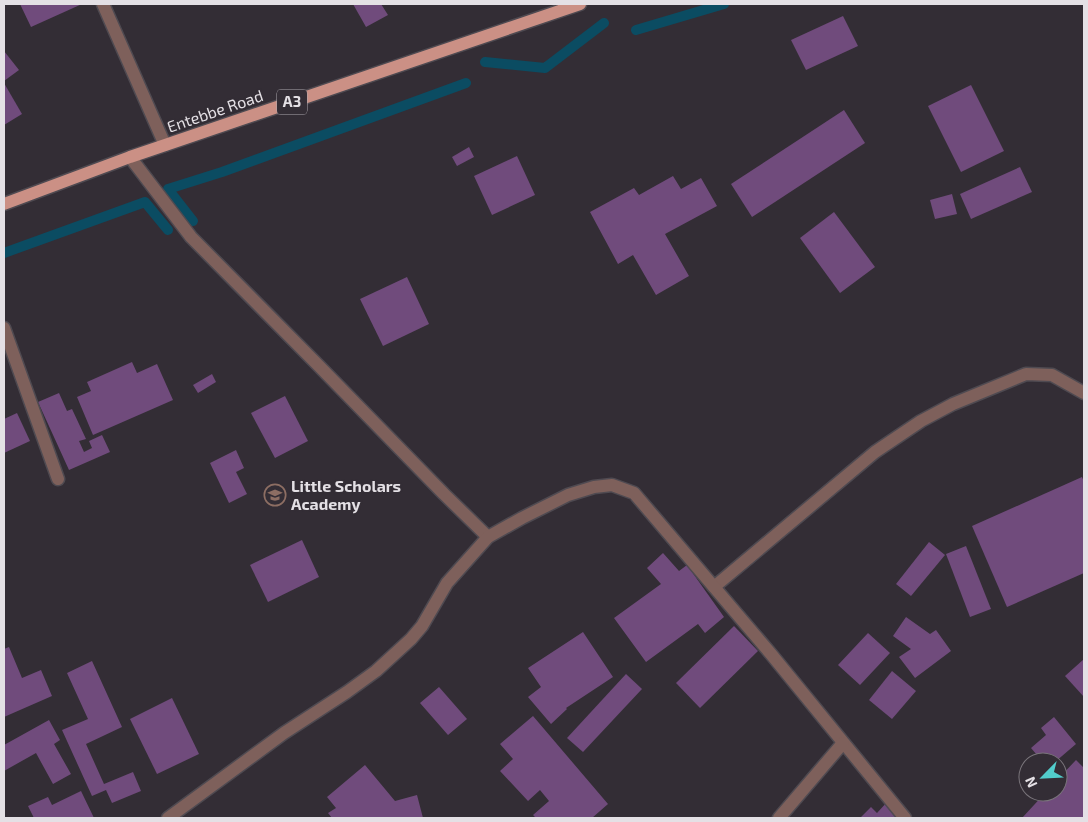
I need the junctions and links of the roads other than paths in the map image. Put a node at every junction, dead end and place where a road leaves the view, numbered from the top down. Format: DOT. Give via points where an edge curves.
graph roads {
  1 [pos="103,4"];
  2 [pos="580,4"];
  3 [pos="165,145"];
  4 [pos="130,157"];
  5 [pos="4,204"];
  6 [pos="4,328"];
  7 [pos="1084,393"];
  8 [pos="58,479"];
  9 [pos="488,537"];
  10 [pos="714,587"];
  11 [pos="843,743"];
  12 [pos="168,818"];
  13 [pos="778,818"];
  14 [pos="905,818"];
  1 -- 3 [label="street"];
  2 -- 3 [label="main road, Entebbe Road / A3"];
  3 -- 4 [label="main road, Entebbe Road / A3"];
  4 -- 5 [label="main road, Entebbe Road / A3"];
  4 -- 9 [label="street" via="191,237"];
  6 -- 8 [label="street"];
  7 -- 10 [label="street" via="1052,375 1026,374 921,420 875,452"];
  9 -- 10 [label="street" via="568,495 612,484 634,493"];
  9 -- 12 [label="street" via="448,583 422,626 376,671"];
  10 -- 11 [label="street"];
  11 -- 13 [label="street"];
  11 -- 14 [label="street"];
}
